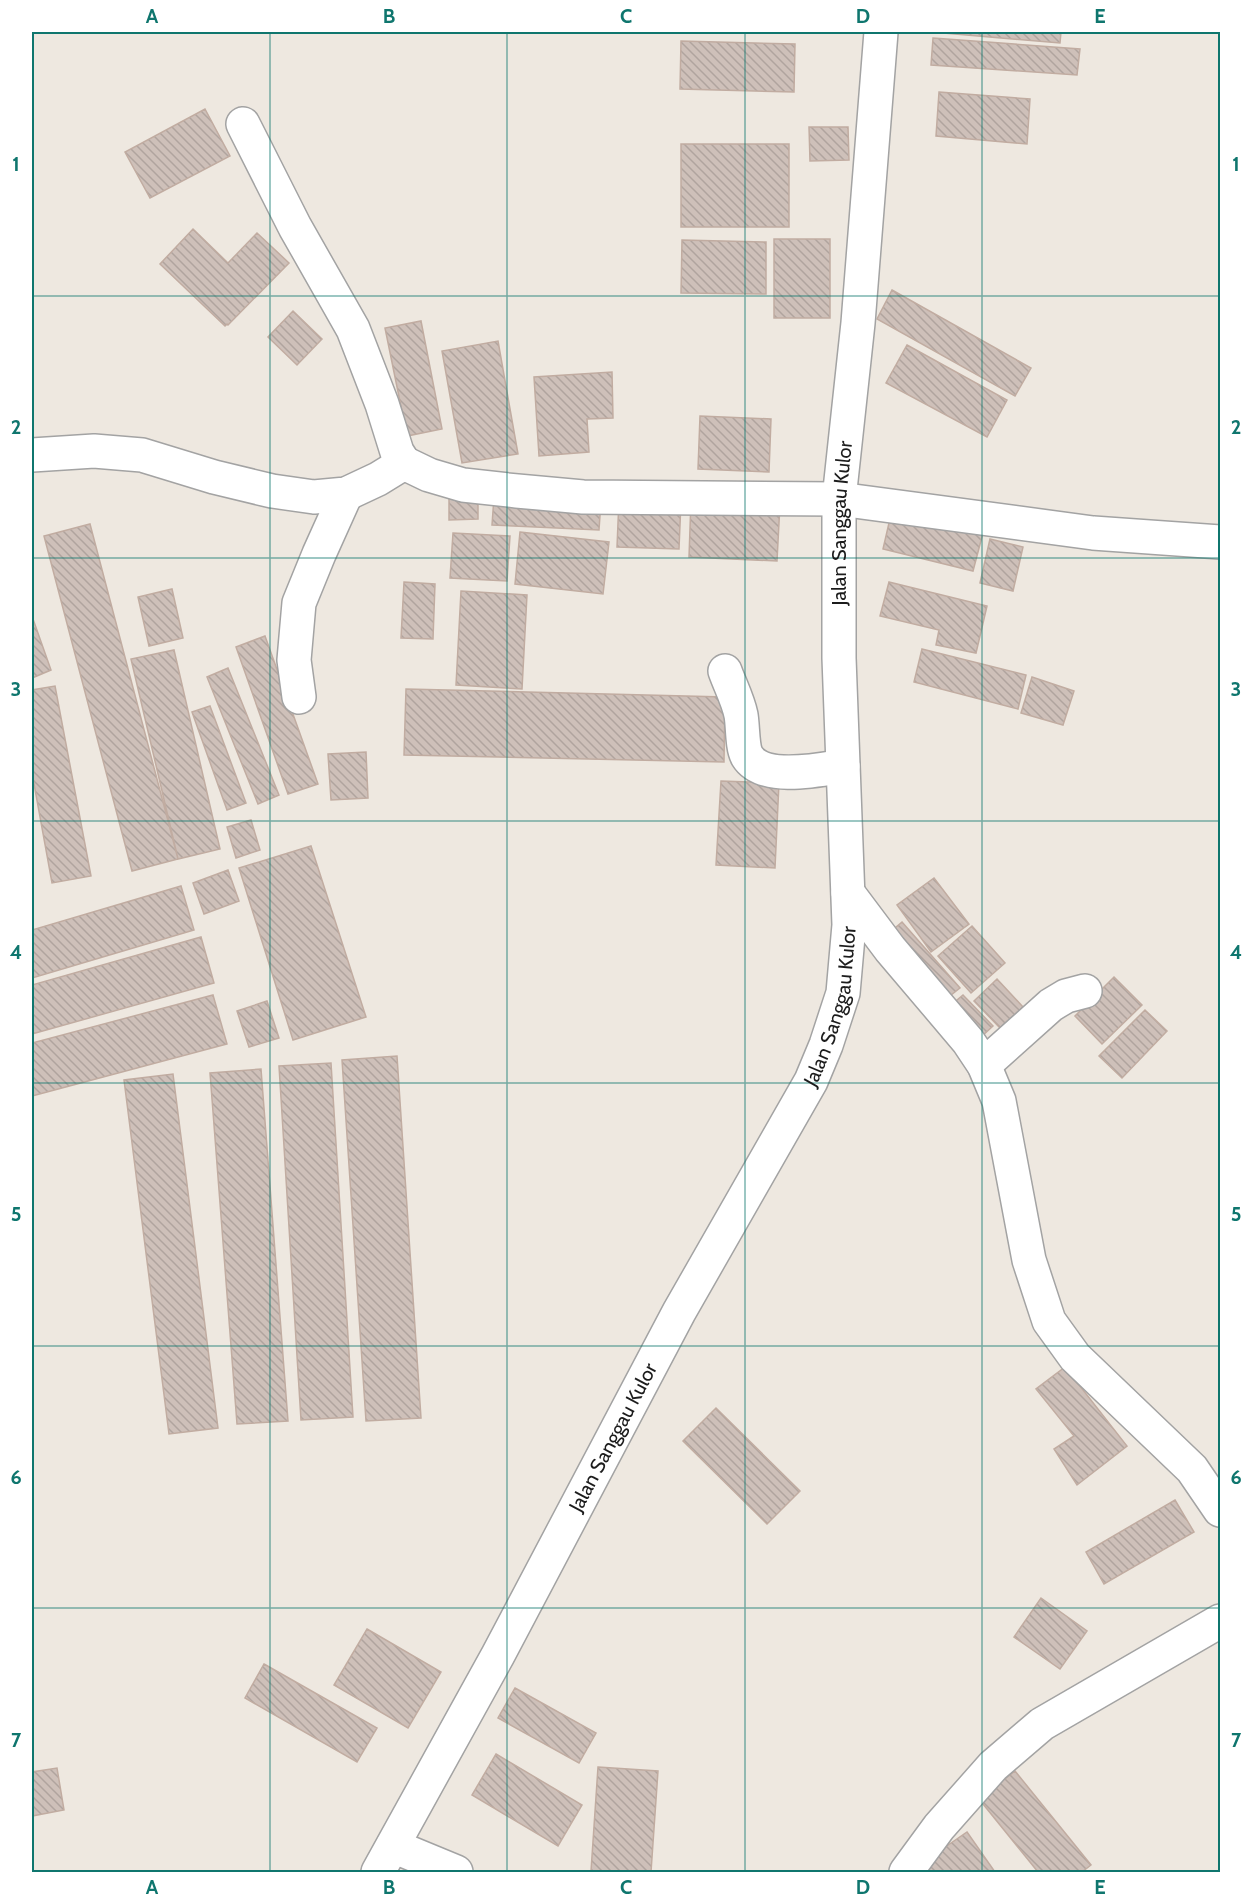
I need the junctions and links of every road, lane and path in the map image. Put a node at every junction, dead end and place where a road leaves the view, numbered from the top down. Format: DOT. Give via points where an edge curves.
graph roads {
  1 [pos="881,32"];
  2 [pos="243,124"];
  3 [pos="32,455"];
  4 [pos="404,463"];
  5 [pos="346,494"];
  6 [pos="839,499"];
  7 [pos="1221,542"];
  8 [pos="725,671"];
  9 [pos="299,697"];
  10 [pos="843,766"];
  11 [pos="848,893"];
  12 [pos="1085,991"];
  13 [pos="984,1065"];
  14 [pos="1220,1505"];
  15 [pos="1221,1621"];
  16 [pos="386,1859"];
  17 [pos="456,1872"];
  18 [pos="906,1872"];
  1 -- 6 [label="street, Jalan Sanggau Kulor" via="858,323"];
  2 -- 4 [label="street" via="353,329"];
  3 -- 5 [label="street" via="94,451 142,455 272,491 314,497"];
  4 -- 5 [label="street"];
  4 -- 6 [label="street" via="463,485 583,497"];
  5 -- 9 [label="street" via="299,603 294,660"];
  6 -- 7 [label="street" via="1094,532"];
  6 -- 10 [label="street, Jalan Sanggau Kulor"];
  8 -- 10 [label="street" via="740,713 746,755 757,766 802,772"];
  10 -- 11 [label="street, Jalan Sanggau Kulor"];
  11 -- 13 [label="street"];
  11 -- 16 [label="street, Jalan Sanggau Kulor" via="843,993 811,1081 679,1312"];
  12 -- 13 [label="street" via="1051,1005"];
  13 -- 14 [label="street" via="999,1101 1029,1260 1050,1321 1075,1357 1192,1469"];
  15 -- 18 [label="street" via="1042,1724 993,1766 939,1827"];
  16 -- 17 [label="street"];
}
